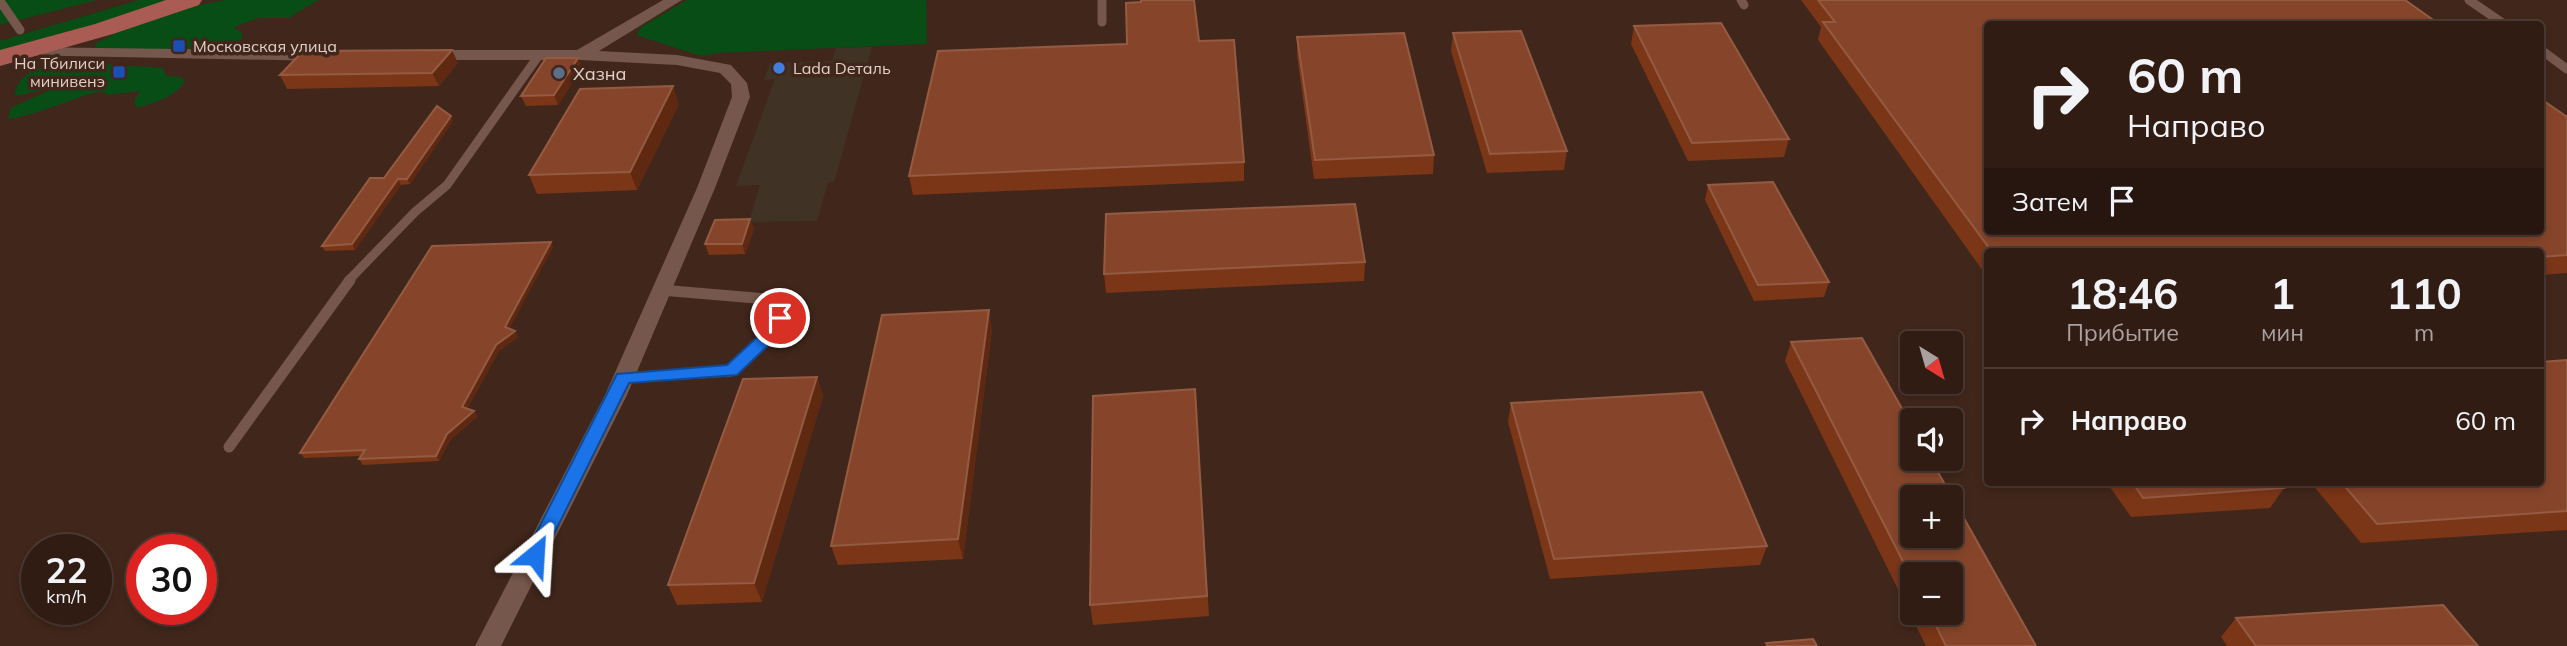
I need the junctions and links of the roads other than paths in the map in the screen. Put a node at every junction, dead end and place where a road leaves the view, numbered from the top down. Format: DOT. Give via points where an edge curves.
graph roads {
  1 [pos="125,0"];
  2 [pos="190,0"];
  3 [pos="674,0"];
  4 [pos="1101,0"];
  5 [pos="2469,0"];
  6 [pos="0,1"];
  7 [pos="2500,21"];
  8 [pos="1102,22"];
  9 [pos="11,44"];
  10 [pos="2544,52"];
  11 [pos="405,55"];
  12 [pos="539,55"];
  13 [pos="580,55"];
  14 [pos="338,56"];
  15 [pos="2567,69"];
  16 [pos="662,290"];
  17 [pos="623,378"];
  18 [pos="229,447"];
  19 [pos="488,646"];
  1 -- 9 [label="main road"];
  2 -- 9 [label="main road"];
  3 -- 13 [label="street"];
  4 -- 8 [label="lane"];
  5 -- 7 [label="lane"];
  6 -- 9 [label="lane"];
  9 -- 14 [label="street"];
  10 -- 15 [label="lane"];
  11 -- 12 [label="street"];
  12 -- 13 [label="street"];
  12 -- 18 [label="lane" via="447,185 341,289"];
  13 -- 16 [label="street" via="677,60 725,69 738,83 741,97"];
  16 -- 17 [label="street"];
  16 -- 17 [label="lane" via="790,301 771,334 731,370"];
  17 -- 19 [label="street"];
}
